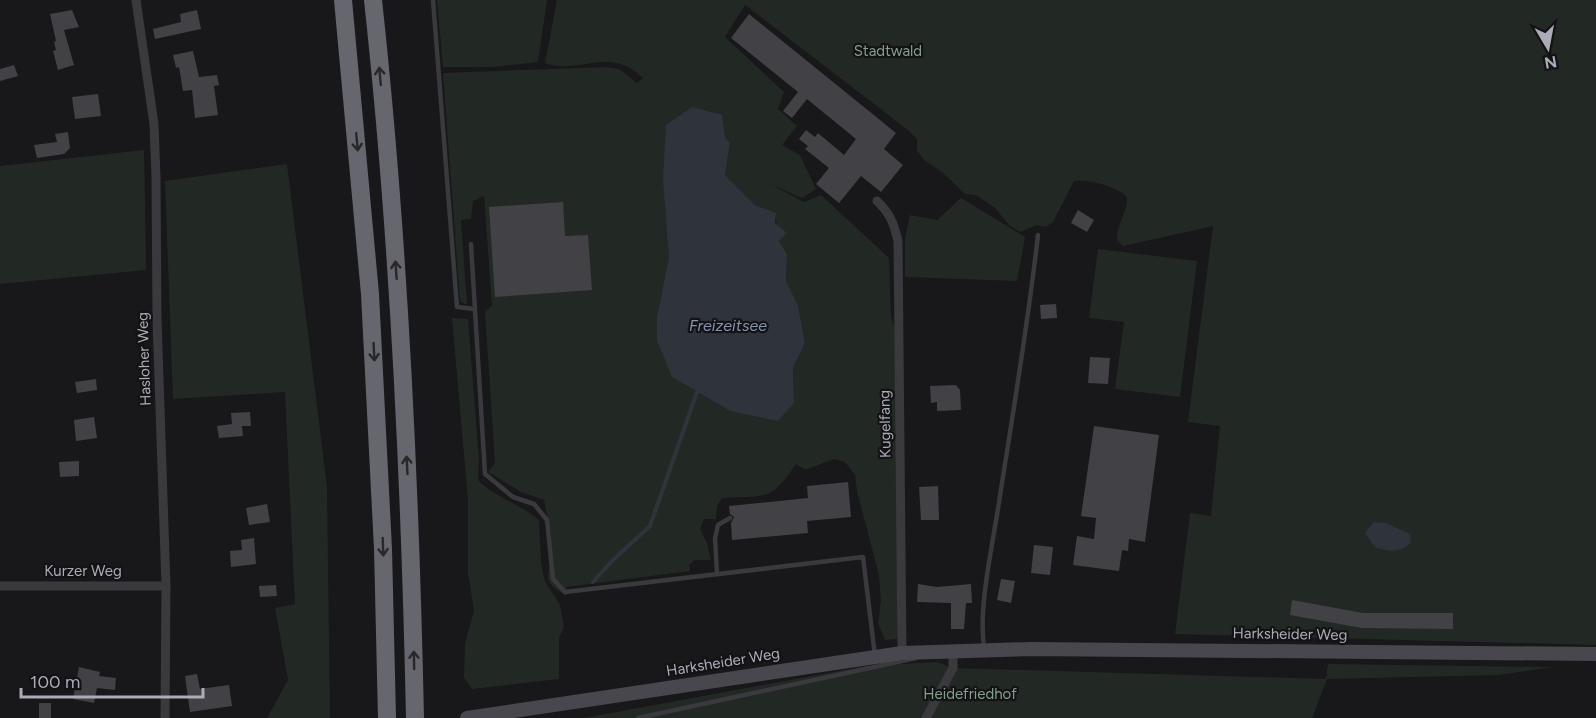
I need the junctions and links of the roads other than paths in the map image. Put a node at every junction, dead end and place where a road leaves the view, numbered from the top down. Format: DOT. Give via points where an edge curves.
graph roads {
  1 [pos="136,0"];
  2 [pos="344,0"];
  3 [pos="373,0"];
  4 [pos="433,0"];
  5 [pos="877,201"];
  6 [pos="1038,235"];
  7 [pos="471,244"];
  8 [pos="475,309"];
  9 [pos="730,518"];
  10 [pos="717,574"];
  11 [pos="0,586"];
  12 [pos="166,586"];
  13 [pos="985,650"];
  14 [pos="949,651"];
  15 [pos="902,652"];
  16 [pos="1596,654"];
  17 [pos="875,656"];
  18 [pos="165,718"];
  19 [pos="387,718"];
  20 [pos="415,718"];
  21 [pos="467,718"];
  22 [pos="638,718"];
  23 [pos="926,718"];
  1 -- 12 [label="street, Hasloher Weg" via="154,124"];
  2 -- 19 [label="highway, one-way" via="370,294"];
  20 -- 3 [label="highway, one-way" via="402,356"];
  4 -- 8 [label="lane" via="457,306"];
  5 -- 15 [label="street, Kugelfang" via="890,216 898,241"];
  6 -- 13 [label="lane" via="989,569 982,632"];
  7 -- 8 [label="lane"];
  8 -- 10 [label="lane" via="484,474 513,496 534,504 547,520 554,579 565,592"];
  9 -- 10 [label="lane" via="718,525 714,538"];
  10 -- 17 [label="lane" via="863,557"];
  11 -- 12 [label="street, Kurzer Weg"];
  12 -- 18 [label="street, Hasloher Weg"];
  13 -- 14 [label="main road, Harksheider Weg"];
  13 -- 16 [label="main road, Harksheider Weg"];
  14 -- 15 [label="main road, Harksheider Weg"];
  14 -- 22 [label="lane"];
  14 -- 23 [label="street" via="953,668"];
  15 -- 17 [label="main road, Harksheider Weg"];
  17 -- 21 [label="main road, Harksheider Weg"];
}
